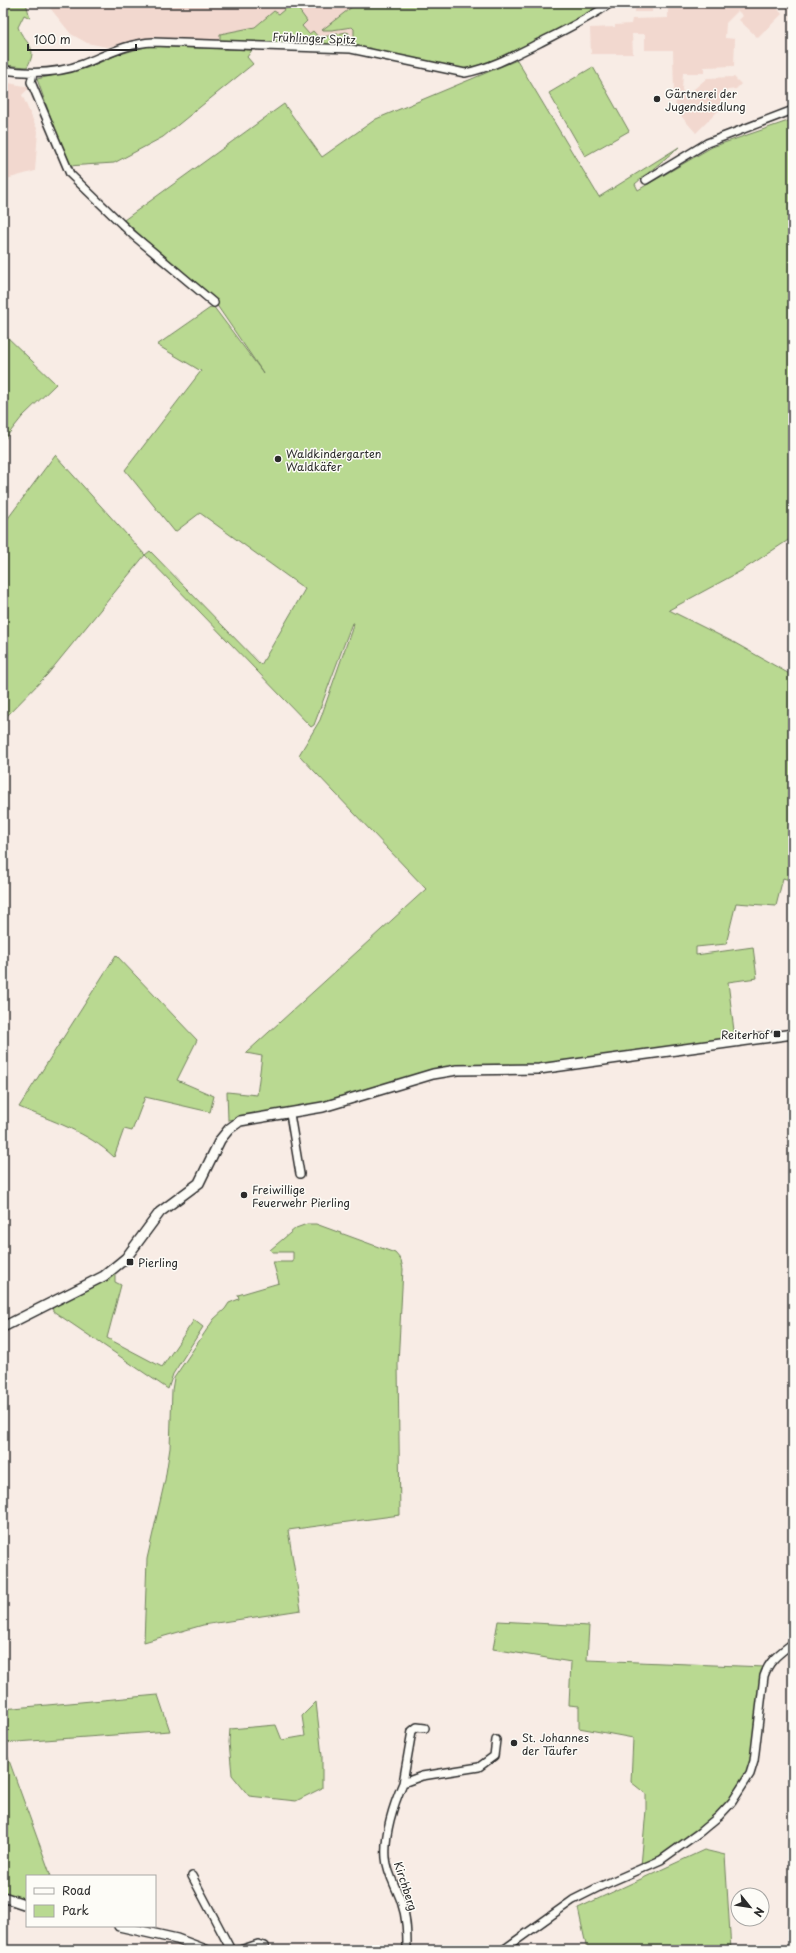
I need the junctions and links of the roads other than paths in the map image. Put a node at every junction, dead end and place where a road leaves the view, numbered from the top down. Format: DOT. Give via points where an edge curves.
graph roads {
  1 [pos="611,3"];
  2 [pos="3,70"];
  3 [pos="34,73"];
  4 [pos="793,110"];
  5 [pos="646,180"];
  6 [pos="214,304"];
  7 [pos="793,1034"];
  8 [pos="290,1114"];
  9 [pos="300,1174"];
  10 [pos="3,1327"];
  11 [pos="793,1643"];
  12 [pos="424,1728"];
  13 [pos="496,1740"];
  14 [pos="403,1783"];
  15 [pos="192,1876"];
  16 [pos="3,1897"];
  17 [pos="26,1905"];
  18 [pos="123,1927"];
  19 [pos="264,1946"];
  20 [pos="206,1950"];
  21 [pos="231,1950"];
  22 [pos="240,1950"];
  23 [pos="407,1950"];
  24 [pos="503,1950"];
  1 -- 3 [label="street, Frühlinger Spitz" via="592,16 516,55 465,73 351,49 153,42 141,42 120,48 69,68"];
  2 -- 3 [label="street, Frühlinger Spitz"];
  3 -- 6 [label="street" via="31,82 70,174 133,235"];
  4 -- 5 [label="street" via="707,142"];
  7 -- 8 [label="main road" via="539,1070 457,1070 433,1074 323,1107"];
  8 -- 9 [label="street"];
  8 -- 10 [label="main road" via="249,1119 234,1125 220,1140 199,1183 160,1212 119,1265 104,1276"];
  11 -- 24 [label="street" via="771,1660 767,1667 750,1774 719,1816 661,1860 573,1900"];
  12 -- 14 [label="street, Kirchberg" via="412,1731"];
  13 -- 14 [label="street" via="494,1756 479,1767 422,1776"];
  14 -- 23 [label="street, Kirchberg" via="394,1804 387,1838 386,1859 408,1927"];
  15 -- 21 [label="street"];
  16 -- 17 [label="main road"];
  18 -- 20 [label="main road" via="177,1939"];
  19 -- 22 [label="street" via="258,1944"];
}
